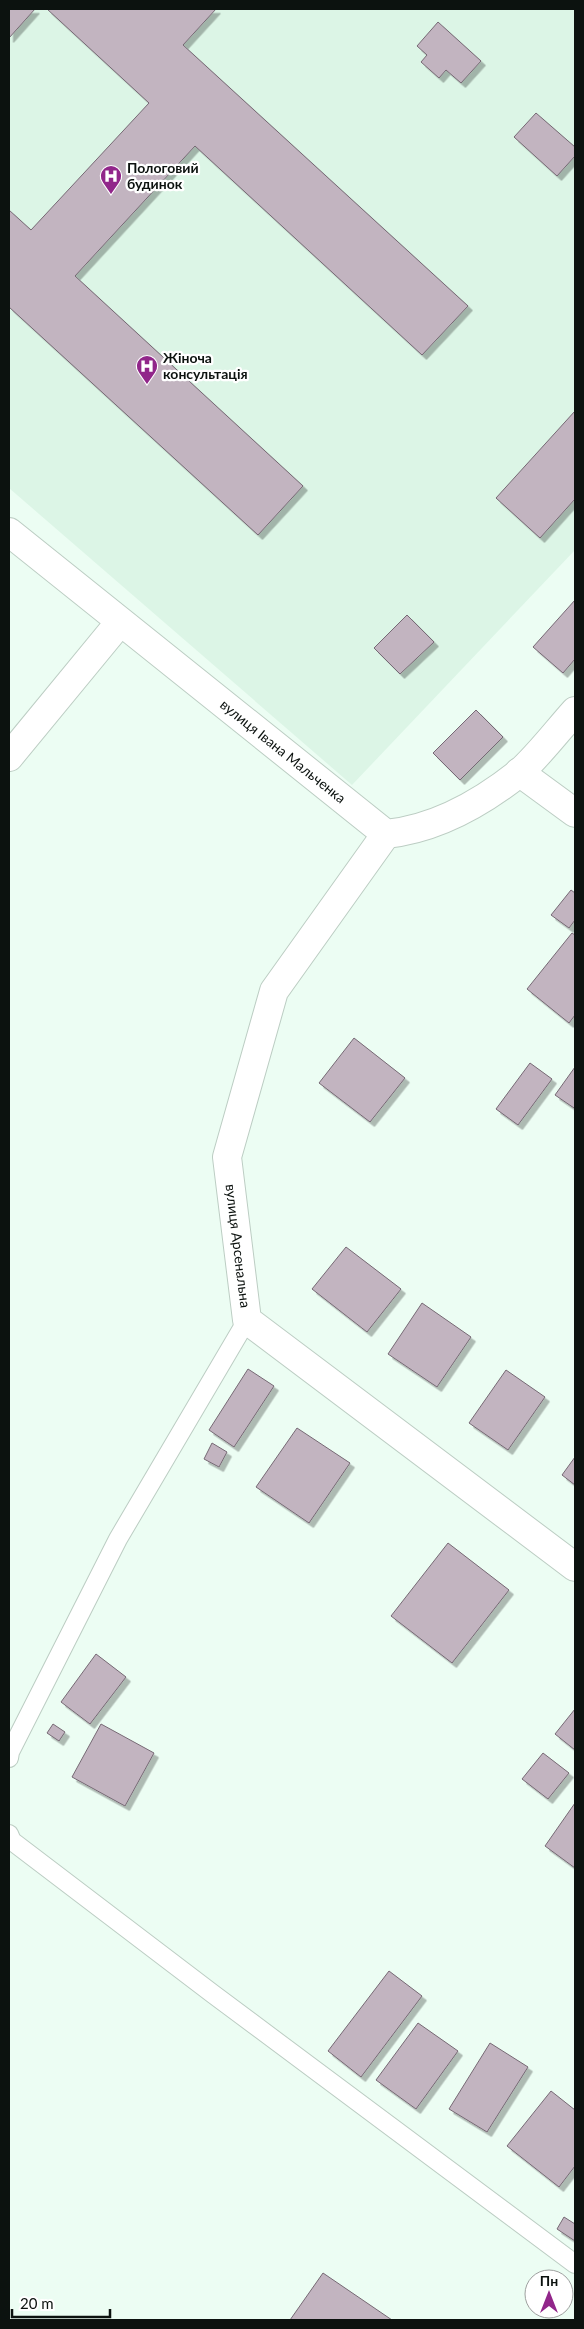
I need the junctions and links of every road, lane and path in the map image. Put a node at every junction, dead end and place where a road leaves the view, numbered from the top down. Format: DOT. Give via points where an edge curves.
graph roads {
  1 [pos="9,532"];
  2 [pos="120,622"];
  3 [pos="575,711"];
  4 [pos="9,757"];
  5 [pos="519,772"];
  6 [pos="575,813"];
  7 [pos="386,834"];
  8 [pos="246,1320"];
  9 [pos="575,1567"];
  10 [pos="9,1758"];
  11 [pos="9,1834"];
  12 [pos="575,2264"];
  1 -- 2 [label="street, вулиця Івана Мальченка"];
  2 -- 4 [label="street"];
  2 -- 7 [label="street, вулиця Івана Мальченка"];
  3 -- 5 [label="street"];
  5 -- 6 [label="street"];
  5 -- 7 [label="street" via="458,813 408,832"];
  7 -- 8 [label="street, вулиця Арсенальна" via="274,991 227,1157"];
  8 -- 9 [label="street, вулиця Арсенальна"];
  8 -- 10 [label="lane" via="118,1539"];
  11 -- 12 [label="lane" via="12,1841 213,1994"];
}
